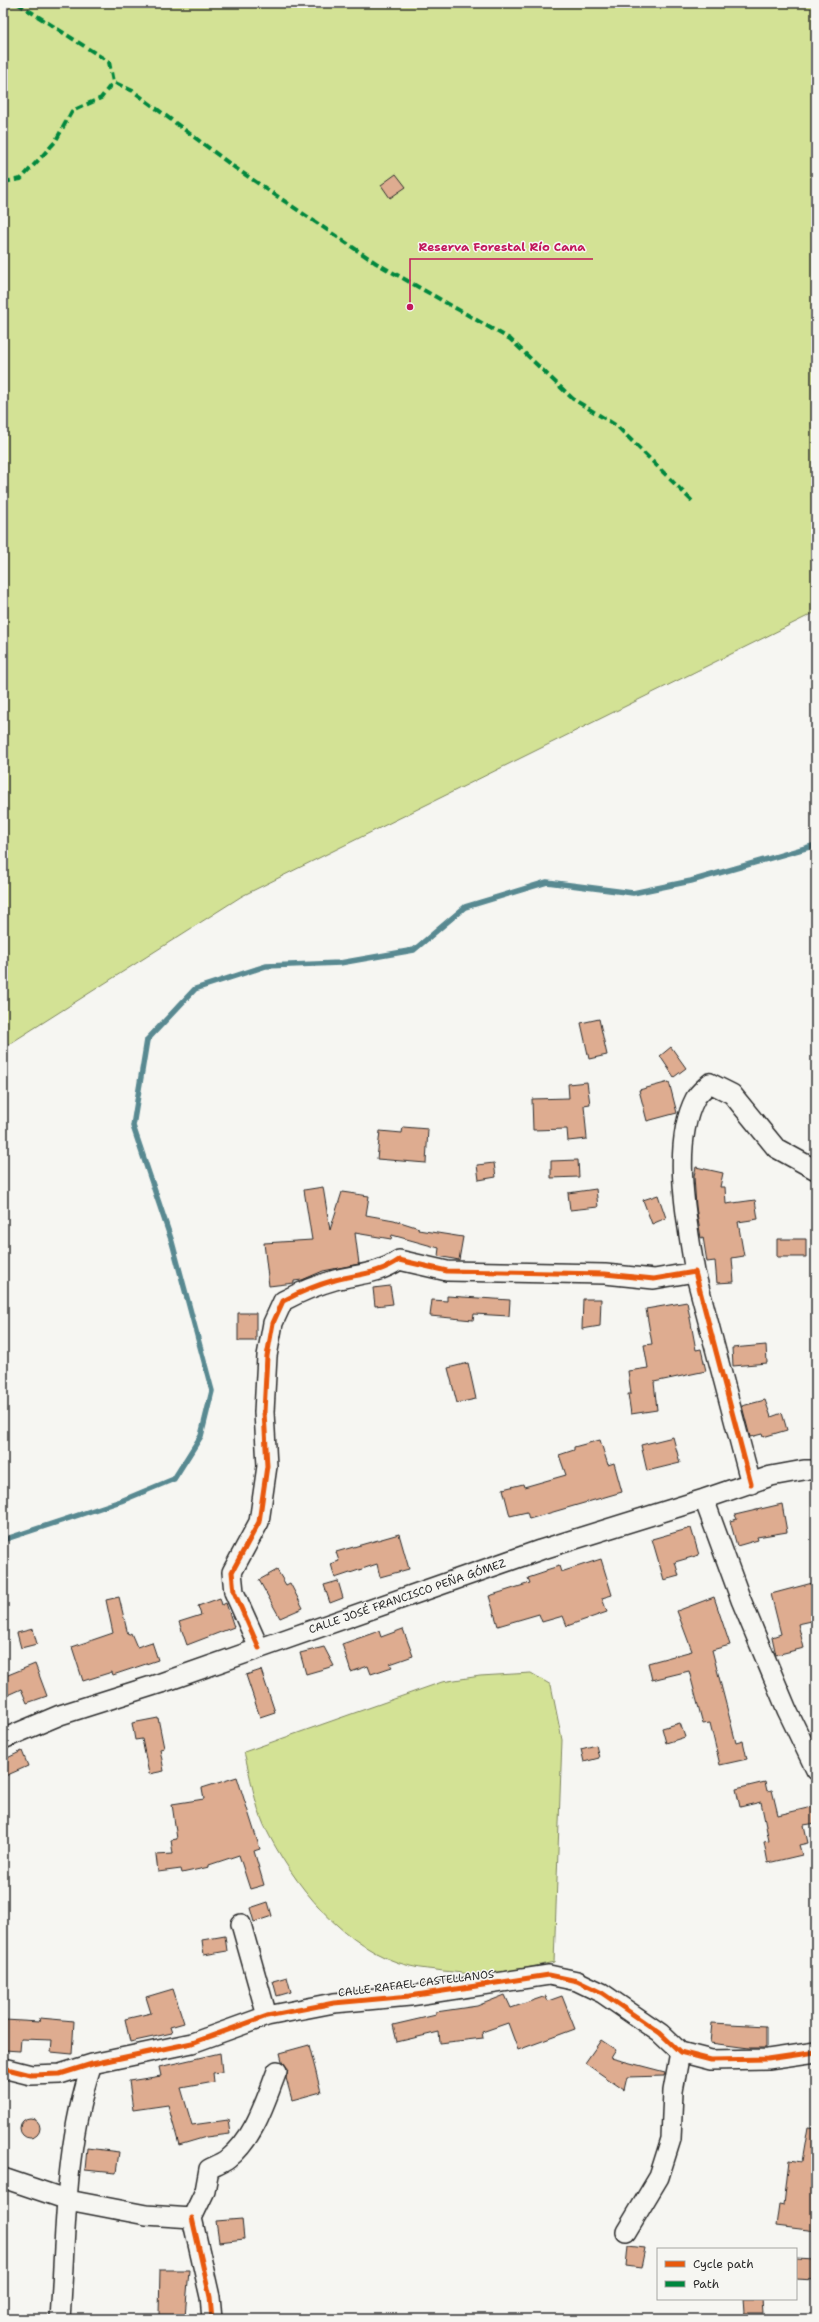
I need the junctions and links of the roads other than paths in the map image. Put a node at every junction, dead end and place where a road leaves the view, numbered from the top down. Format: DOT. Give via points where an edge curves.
graph roads {
  1 [pos="816,1170"];
  2 [pos="696,1272"];
  3 [pos="816,1470"];
  4 [pos="751,1484"];
  5 [pos="704,1500"];
  6 [pos="258,1648"];
  7 [pos="3,1739"];
  8 [pos="816,1770"];
  9 [pos="242,1924"];
  10 [pos="268,2016"];
  11 [pos="680,2052"];
  12 [pos="816,2052"];
  13 [pos="92,2064"];
  14 [pos="3,2068"];
  15 [pos="277,2071"];
  16 [pos="3,2178"];
  17 [pos="68,2200"];
  18 [pos="192,2218"];
  19 [pos="626,2232"];
  20 [pos="60,2319"];
  21 [pos="212,2319"];
  1 -- 2 [label="street" via="776,1148 732,1094 710,1083 696,1098 685,1129 682,1180"];
  2 -- 4 [label="street"];
  2 -- 6 [label="street" via="654,1279 605,1274 447,1271 399,1260 386,1269 304,1290 283,1301 273,1323 266,1356 264,1412 267,1466 259,1522 232,1572 234,1592"];
  3 -- 4 [label="street, CALLE JOSÉ FRANCISCO PEÑA GÓMEZ" via="771,1476"];
  4 -- 5 [label="street, CALLE JOSÉ FRANCISCO PEÑA GÓMEZ"];
  5 -- 6 [label="street, CALLE JOSÉ FRANCISCO PEÑA GÓMEZ" via="540,1550"];
  5 -- 8 [label="street" via="744,1608 787,1710"];
  6 -- 7 [label="street, CALLE JOSÉ FRANCISCO PEÑA GÓMEZ" via="161,1683 60,1715"];
  9 -- 10 [label="street"];
  10 -- 11 [label="street, CALLE RAFAEL CASTELLANOS" via="334,2003 410,1996 549,1975 577,1981 602,1993 660,2033"];
  10 -- 13 [label="street, CALLE RAFAEL CASTELLANOS" via="192,2043"];
  11 -- 12 [label="street, CALLE RAFAEL CASTELLANOS" via="711,2060 768,2058"];
  11 -- 19 [label="street" via="671,2139 659,2177"];
  13 -- 14 [label="street, CALLE RAFAEL CASTELLANOS" via="60,2074 31,2075"];
  13 -- 17 [label="street" via="83,2091 74,2135"];
  15 -- 18 [label="street" via="262,2111 246,2139 227,2160 209,2168 205,2190"];
  16 -- 17 [label="street"];
  17 -- 18 [label="street" via="146,2215"];
  17 -- 20 [label="street"];
  18 -- 21 [label="street" via="210,2297"];
}
